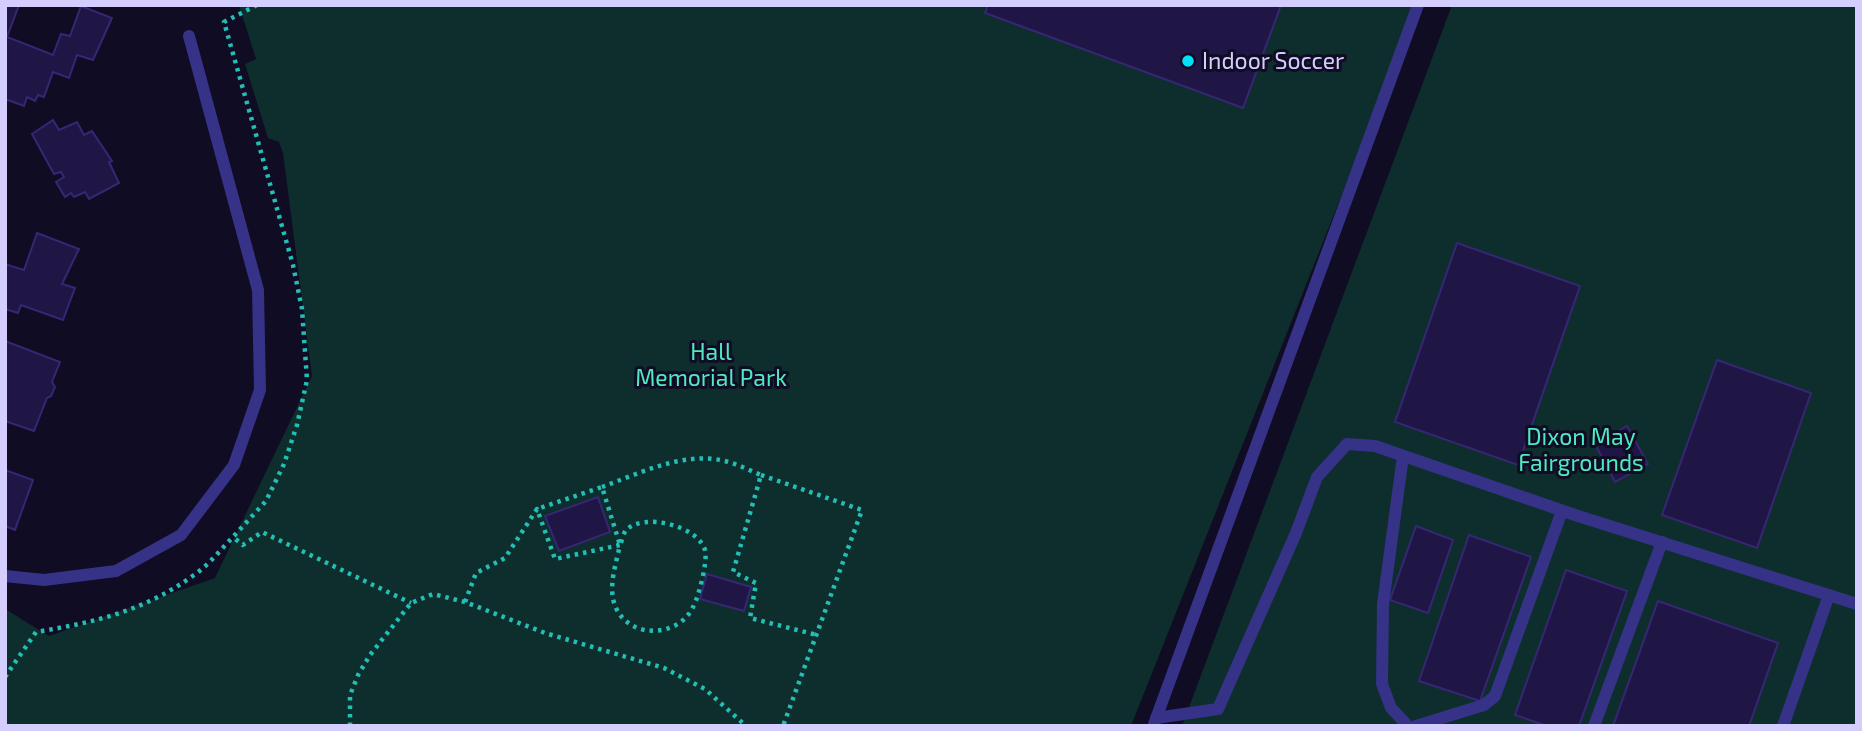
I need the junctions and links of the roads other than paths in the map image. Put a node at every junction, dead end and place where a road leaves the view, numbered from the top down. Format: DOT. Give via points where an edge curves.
graph roads {
  1 [pos="1418,5"];
  2 [pos="189,36"];
  3 [pos="1403,456"];
  4 [pos="1562,511"];
  5 [pos="1662,542"];
  6 [pos="5,576"];
  7 [pos="1829,595"];
  8 [pos="1857,604"];
  9 [pos="1155,722"];
  10 [pos="1408,726"];
  11 [pos="1416,726"];
  12 [pos="1594,726"];
  13 [pos="1783,726"];
  1 -- 9 [label="lane"];
  2 -- 6 [label="lane" via="258,290 260,390 243,440 234,465 181,535 116,571 44,580"];
  3 -- 4 [label="lane"];
  3 -- 9 [label="lane" via="1375,446 1347,444 1317,477 1217,709"];
  3 -- 10 [label="lane" via="1383,604 1382,684 1391,708"];
  4 -- 5 [label="lane"];
  4 -- 11 [label="lane" via="1495,696 1484,705"];
  5 -- 7 [label="lane"];
  5 -- 12 [label="lane"];
  7 -- 8 [label="lane"];
  7 -- 13 [label="lane"];
}
